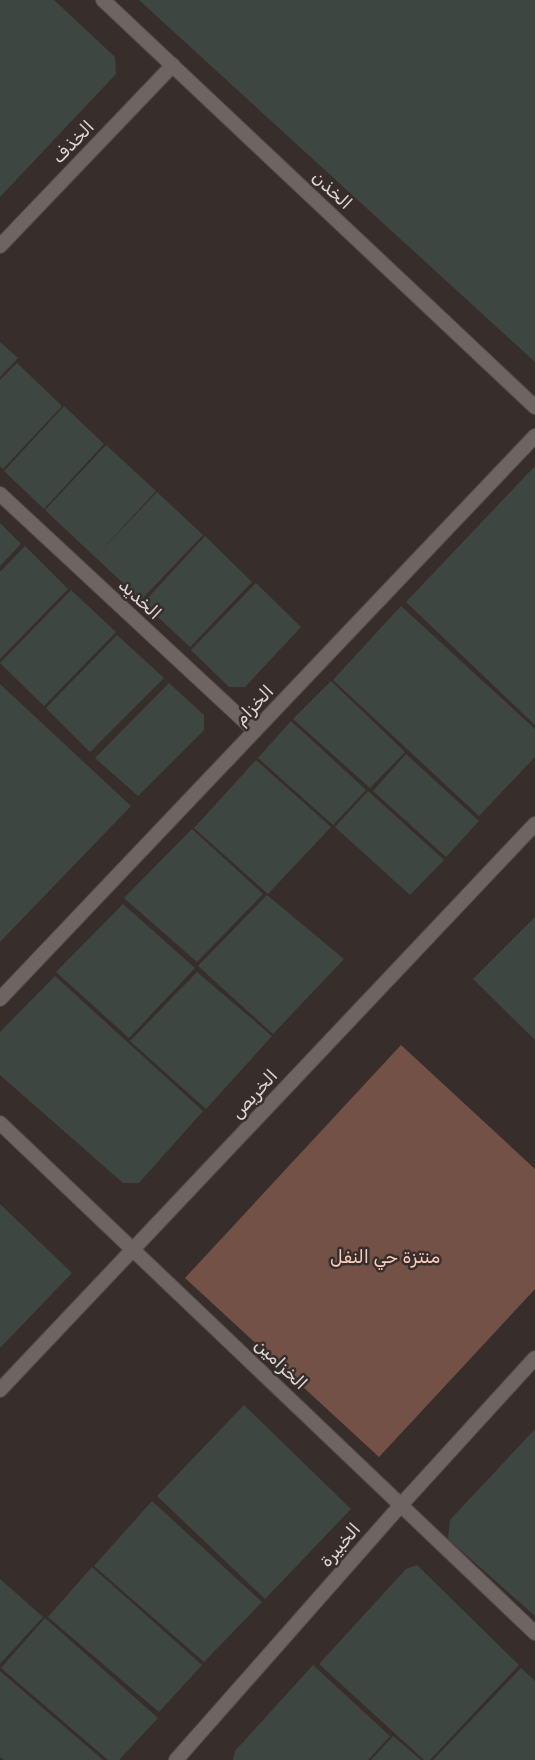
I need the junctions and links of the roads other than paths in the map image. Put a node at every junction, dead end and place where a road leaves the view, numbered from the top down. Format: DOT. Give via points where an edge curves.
graph roads {
  1 [pos="103,0"];
  2 [pos="172,64"];
  3 [pos="0,246"];
  4 [pos="535,407"];
  5 [pos="535,436"];
  6 [pos="0,494"];
  7 [pos="255,731"];
  8 [pos="535,824"];
  9 [pos="0,998"];
  10 [pos="0,1122"];
  11 [pos="134,1248"];
  12 [pos="535,1358"];
  13 [pos="0,1390"];
  14 [pos="400,1506"];
  15 [pos="535,1632"];
  16 [pos="176,1760"];
  1 -- 2 [label="street, الخذن"];
  2 -- 3 [label="street, الخذف"];
  2 -- 4 [label="street, الخذن"];
  5 -- 7 [label="street, الخزام"];
  6 -- 7 [label="street, الخديد"];
  7 -- 9 [label="street, الخزام"];
  8 -- 11 [label="street, الخريص"];
  10 -- 11 [label="street, الخزامين"];
  11 -- 13 [label="street, الخريص"];
  11 -- 14 [label="street, الخزامين"];
  12 -- 14 [label="street, الخبيرة"];
  14 -- 15 [label="street, الخزامين"];
  14 -- 16 [label="street, الخبيرة"];
}
